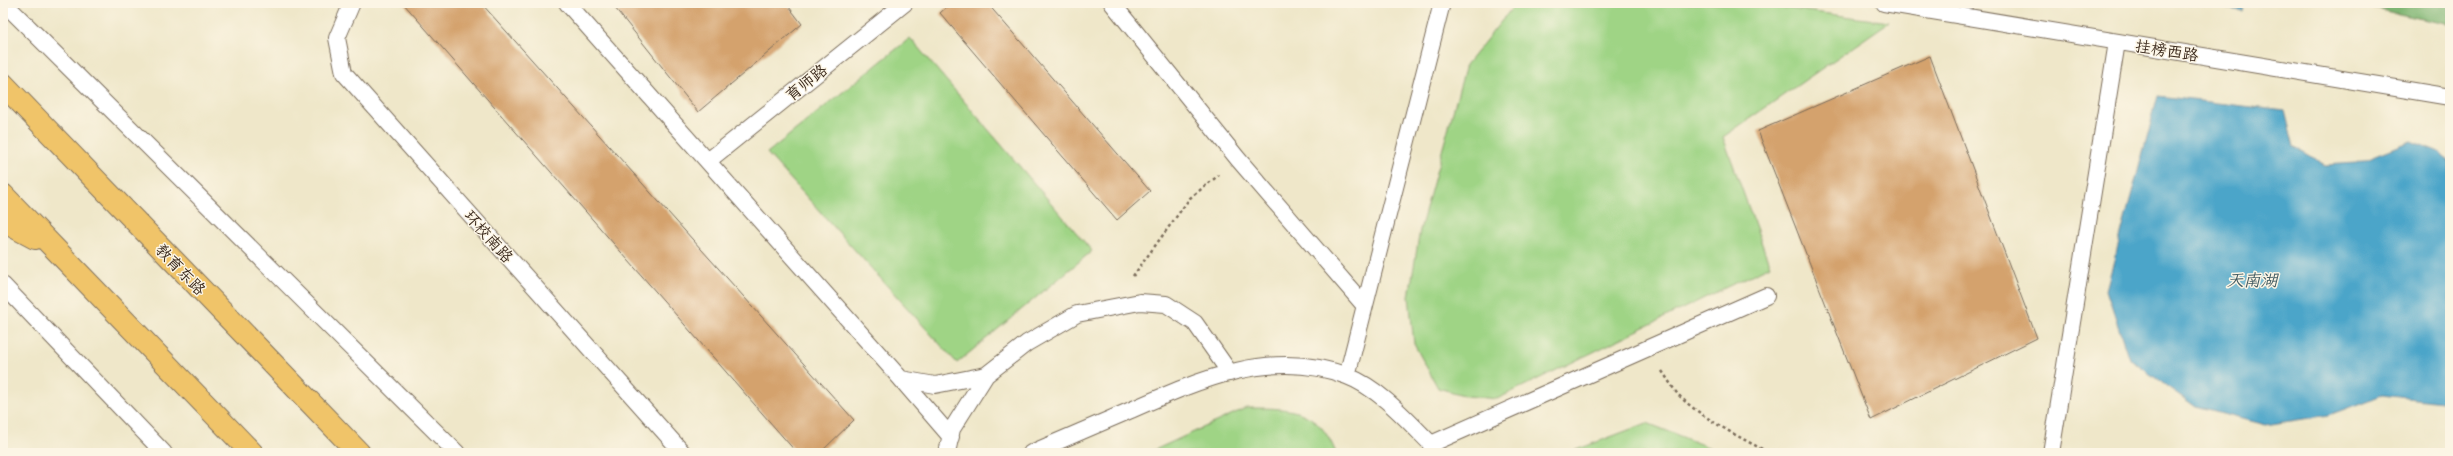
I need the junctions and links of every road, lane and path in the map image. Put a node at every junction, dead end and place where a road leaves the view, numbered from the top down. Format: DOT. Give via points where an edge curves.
graph roads {
  1 [pos="4,3"];
  2 [pos="352,3"];
  3 [pos="567,3"];
  4 [pos="905,3"];
  5 [pos="1112,3"];
  6 [pos="1442,3"];
  7 [pos="1884,3"];
  8 [pos="2117,42"];
  9 [pos="3,84"];
  10 [pos="2450,97"];
  11 [pos="1238,159"];
  12 [pos="708,161"];
  13 [pos="3,195"];
  14 [pos="3,221"];
  15 [pos="52,247"];
  16 [pos="3,285"];
  17 [pos="1766,296"];
  18 [pos="1120,306"];
  19 [pos="1365,306"];
  20 [pos="1647,348"];
  21 [pos="1230,373"];
  22 [pos="986,376"];
  23 [pos="1347,376"];
  24 [pos="901,380"];
  25 [pos="951,437"];
  26 [pos="1431,449"];
  27 [pos="164,453"];
  28 [pos="252,453"];
  29 [pos="359,453"];
  30 [pos="457,453"];
  31 [pos="683,453"];
  32 [pos="947,453"];
  33 [pos="1031,453"];
  34 [pos="1770,453"];
  35 [pos="2051,453"];
  1 -- 30 [label="lane"];
  2 -- 31 [label="lane, 环校南路" via="337,38 344,74"];
  3 -- 12 [label="lane"];
  4 -- 12 [label="lane, 育师路"];
  5 -- 11 [label="lane"];
  6 -- 19 [label="lane"];
  7 -- 8 [label="lane, 挂榜西路"];
  8 -- 10 [label="lane, 挂榜西路"];
  8 -- 35 [label="lane"];
  9 -- 29 [label="main road, 教育东路"];
  11 -- 18 [label="path" via="1190,198 1126,287"];
  11 -- 19 [label="lane"];
  12 -- 24 [label="lane"];
  13 -- 15 [label="main road"];
  14 -- 15 [label="main road"];
  15 -- 28 [label="main road"];
  16 -- 27 [label="lane"];
  17 -- 20 [label="lane"];
  18 -- 21 [label="lane" via="1140,302 1166,304 1195,323"];
  18 -- 22 [label="lane" via="1077,314 1027,343"];
  19 -- 23 [label="lane"];
  20 -- 26 [label="lane"];
  20 -- 34 [label="path" via="1677,393 1738,437"];
  21 -- 23 [label="lane" via="1260,366 1304,365"];
  21 -- 33 [label="lane" via="1200,380"];
  22 -- 24 [label="lane" via="935,385"];
  22 -- 25 [label="lane" via="952,430"];
  23 -- 26 [label="lane" via="1390,403"];
  24 -- 25 [label="lane"];
  25 -- 32 [label="lane"];
}
